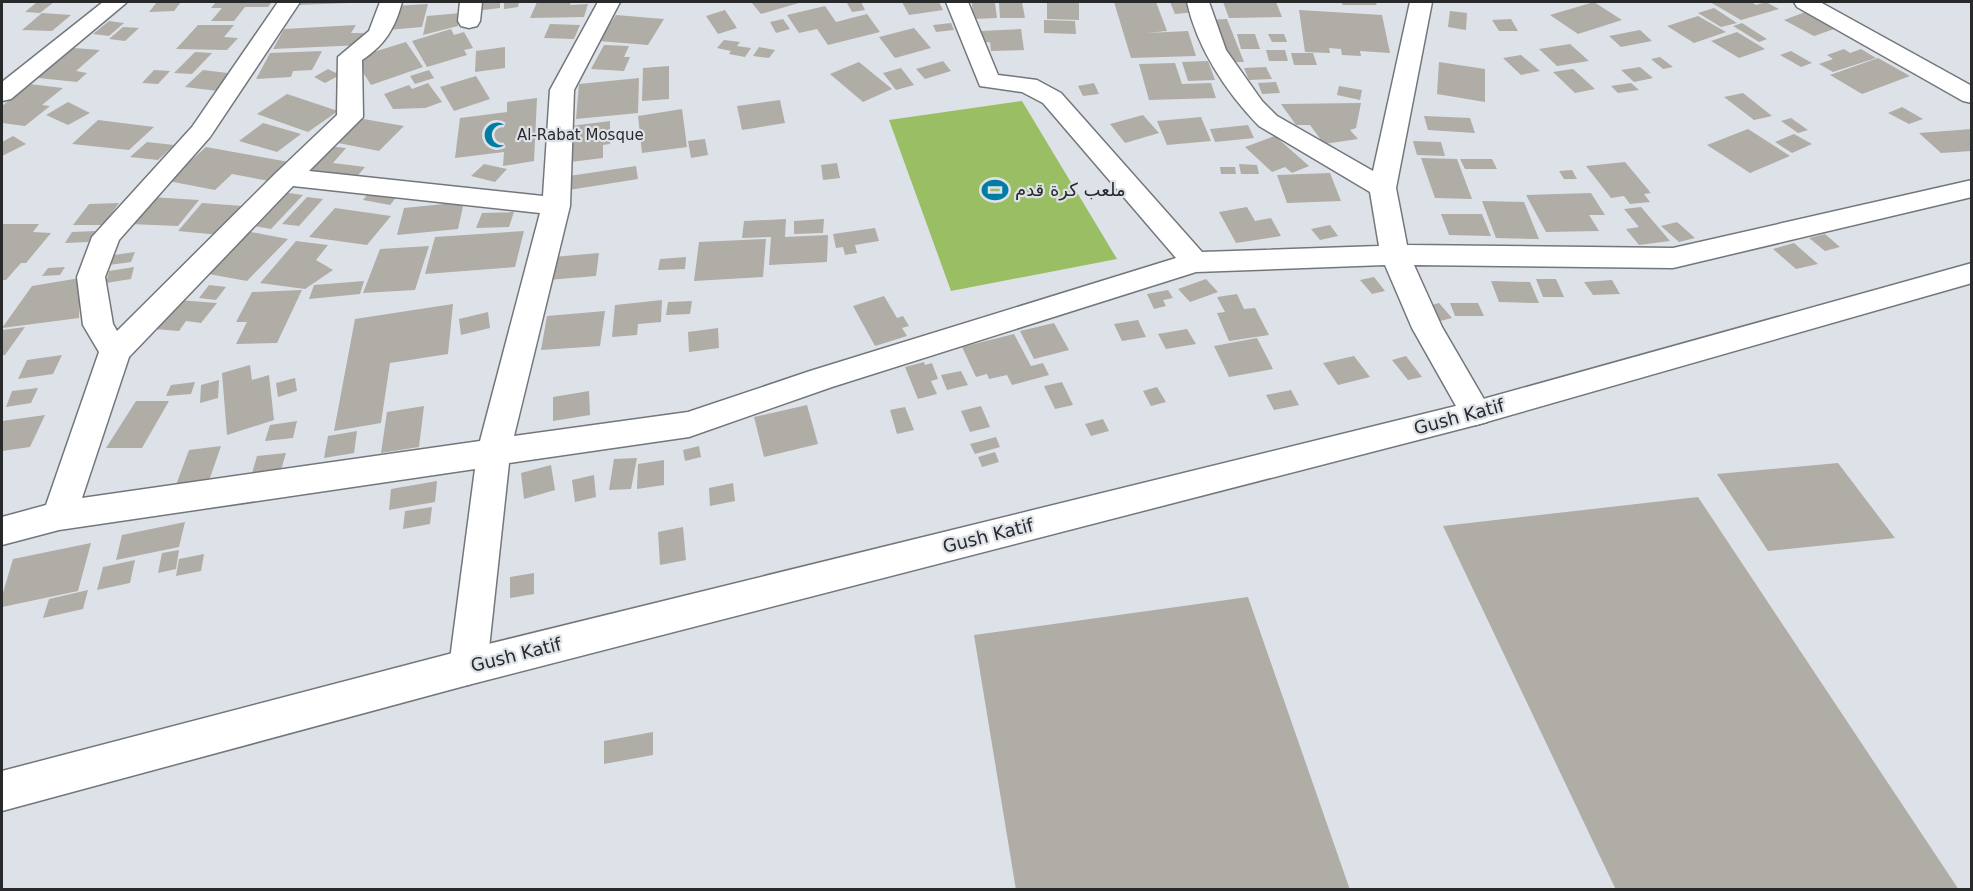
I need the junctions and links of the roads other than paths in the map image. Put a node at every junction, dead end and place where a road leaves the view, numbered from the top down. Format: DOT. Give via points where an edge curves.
graph roads {
  1 [pos="289,2"];
  2 [pos="391,2"];
  3 [pos="609,2"];
  4 [pos="957,2"];
  5 [pos="1198,2"];
  6 [pos="1421,2"];
  7 [pos="1805,2"];
  8 [pos="115,3"];
  9 [pos="2,94"];
  10 [pos="1971,96"];
  11 [pos="287,177"];
  12 [pos="1383,188"];
  13 [pos="1971,188"];
  14 [pos="556,206"];
  15 [pos="1395,255"];
  16 [pos="1196,262"];
  17 [pos="1971,273"];
  18 [pos="115,352"];
  19 [pos="1476,413"];
  20 [pos="493,454"];
  21 [pos="59,516"];
  22 [pos="2,531"];
  23 [pos="468,667"];
  24 [pos="2,790"];
  1 -- 18 [label="street" via="201,132 106,237 91,277 98,325"];
  2 -- 11 [label="street" via="384,28 370,45 350,57 350,117"];
  3 -- 14 [label="street" via="562,90"];
  4 -- 16 [label="street" via="989,81 1028,85 1052,98"];
  5 -- 12 [label="street" via="1214,50 1253,106 1268,121"];
  6 -- 12 [label="street"];
  7 -- 10 [label="street"];
  8 -- 9 [label="street"];
  11 -- 14 [label="street"];
  11 -- 18 [label="street"];
  12 -- 15 [label="street"];
  13 -- 15 [label="street" via="1673,258"];
  14 -- 20 [label="street"];
  15 -- 16 [label="street"];
  15 -- 19 [label="street" via="1427,328"];
  16 -- 20 [label="street" via="689,424"];
  17 -- 19 [label="street, Gush Katif"];
  18 -- 21 [label="street"];
  19 -- 23 [label="street, Gush Katif"];
  20 -- 21 [label="street"];
  20 -- 23 [label="street"];
  21 -- 22 [label="street"];
  23 -- 24 [label="street, Gush Katif"];
}
